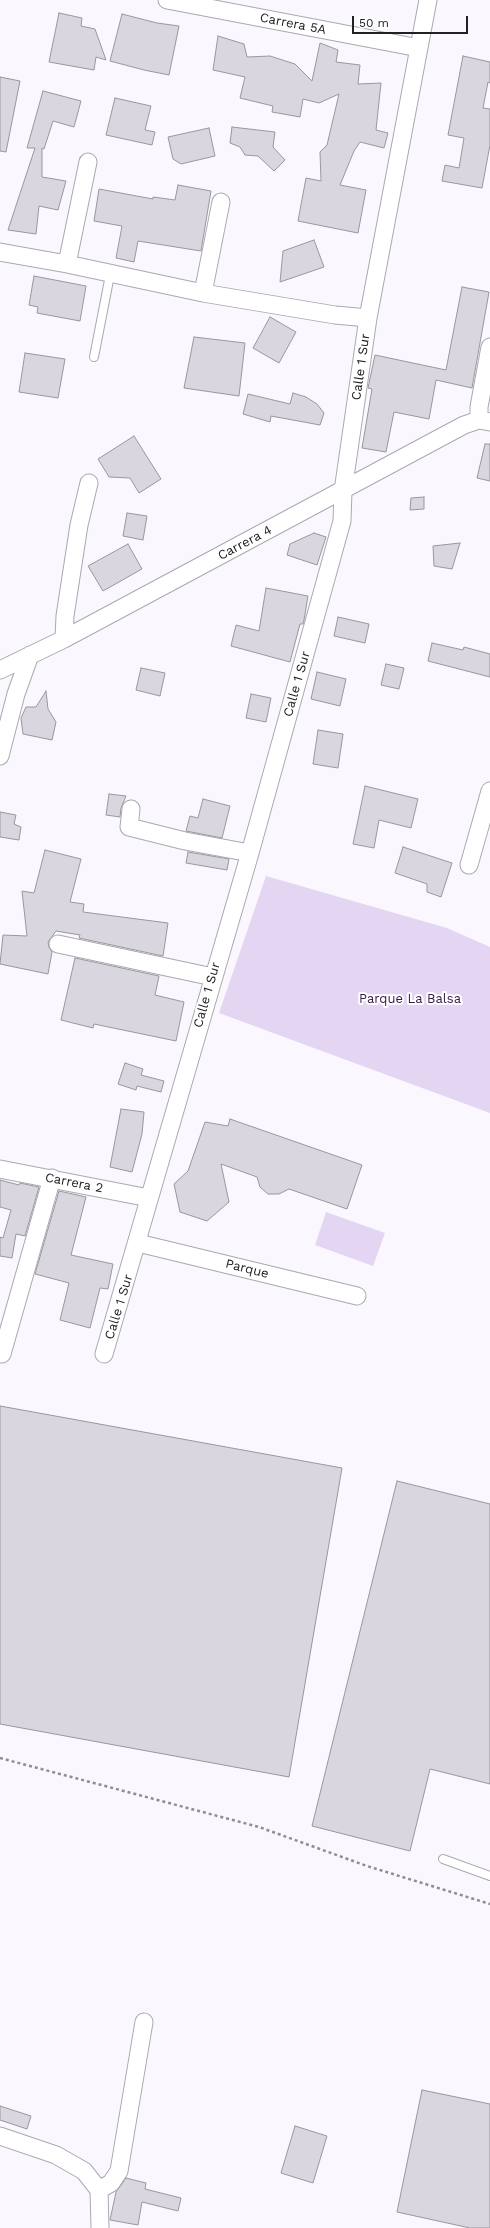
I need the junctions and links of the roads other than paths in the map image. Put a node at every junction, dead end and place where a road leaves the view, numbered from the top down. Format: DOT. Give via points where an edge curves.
graph roads {
  1 [pos="167,0"];
  2 [pos="428,0"];
  3 [pos="419,48"];
  4 [pos="88,162"];
  5 [pos="221,202"];
  6 [pos="0,252"];
  7 [pos="67,264"];
  8 [pos="110,275"];
  9 [pos="202,293"];
  10 [pos="368,318"];
  11 [pos="490,347"];
  12 [pos="94,357"];
  13 [pos="485,421"];
  14 [pos="89,483"];
  15 [pos="343,491"];
  16 [pos="64,639"];
  17 [pos="30,655"];
  18 [pos="0,670"];
  19 [pos="0,756"];
  20 [pos="490,791"];
  21 [pos="131,809"];
  22 [pos="250,852"];
  23 [pos="469,865"];
  24 [pos="58,944"];
  25 [pos="213,977"];
  26 [pos="0,1169"];
  27 [pos="52,1178"];
  28 [pos="149,1198"];
  29 [pos="138,1243"];
  30 [pos="357,1296"];
  31 [pos="2,1354"];
  32 [pos="104,1354"];
  33 [pos="443,1859"];
  34 [pos="490,1876"];
  35 [pos="144,2022"];
  36 [pos="0,2136"];
  37 [pos="99,2190"];
  38 [pos="100,2228"];
  1 -- 3 [label="street, Carrera 5A"];
  2 -- 3 [label="street, Calle 1 Sur"];
  3 -- 10 [label="street, Calle 1 Sur"];
  4 -- 7 [label="street"];
  5 -- 9 [label="street"];
  6 -- 7 [label="street"];
  7 -- 8 [label="street"];
  8 -- 9 [label="street"];
  8 -- 12 [label="lane"];
  9 -- 10 [label="street"];
  10 -- 15 [label="street, Calle 1 Sur"];
  11 -- 13 [label="street" via="479,407"];
  13 -- 15 [label="street, Carrera 4" via="464,425"];
  14 -- 16 [label="street" via="79,525 65,616"];
  15 -- 16 [label="street, Carrera 4"];
  15 -- 22 [label="street, Calle 1 Sur" via="342,521"];
  16 -- 17 [label="street, Carrera 4"];
  17 -- 18 [label="street, Carrera 4"];
  17 -- 19 [label="street" via="16,694"];
  20 -- 23 [label="street"];
  21 -- 22 [label="street" via="129,827 185,841"];
  22 -- 25 [label="street, Calle 1 Sur"];
  24 -- 25 [label="street"];
  25 -- 28 [label="street, Calle 1 Sur"];
  26 -- 27 [label="street, Carrera 2"];
  27 -- 28 [label="street, Carrera 2"];
  27 -- 31 [label="street"];
  28 -- 29 [label="street, Calle 1 Sur"];
  29 -- 30 [label="street, Parque"];
  29 -- 32 [label="street, Calle 1 Sur"];
  33 -- 34 [label="lane"];
  35 -- 37 [label="street" via="119,2171 111,2183"];
  36 -- 37 [label="street" via="56,2155 84,2171"];
  37 -- 38 [label="street"];
}
